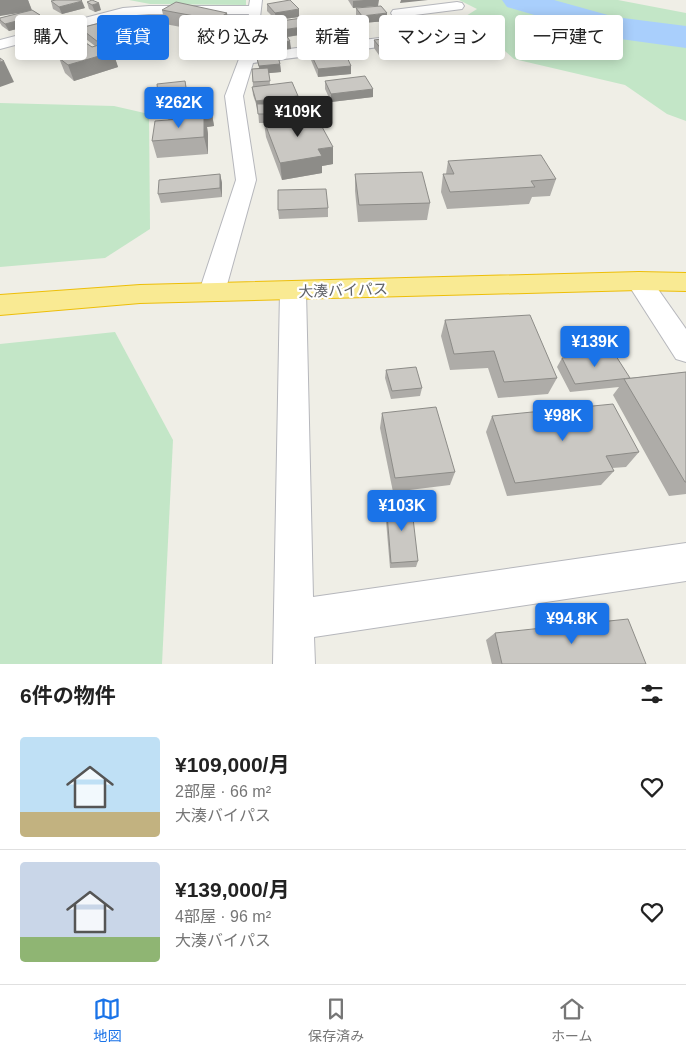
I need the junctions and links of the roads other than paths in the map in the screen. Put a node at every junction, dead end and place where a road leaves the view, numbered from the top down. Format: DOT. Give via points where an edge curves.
graph roads {
  1 [pos="256,5"];
  2 [pos="457,6"];
  3 [pos="400,15"];
  4 [pos="379,43"];
  5 [pos="0,45"];
  6 [pos="287,54"];
  7 [pos="247,60"];
  8 [pos="639,281"];
  9 [pos="686,282"];
  10 [pos="293,291"];
  11 [pos="212,292"];
  12 [pos="0,305"];
  13 [pos="686,351"];
  14 [pos="686,562"];
  15 [pos="295,620"];
  16 [pos="294,664"];
  1 -- 5 [label="street" via="123,12"];
  2 -- 3 [label="street" via="398,12"];
  4 -- 6 [label="street"];
  7 -- 11 [label="street" via="234,96 246,180"];
  8 -- 9 [label="highway, 大湊バイパス"];
  8 -- 10 [label="highway, 大湊バイパス"];
  8 -- 13 [label="street"];
  10 -- 11 [label="highway, 大湊バイパス"];
  10 -- 15 [label="street"];
  11 -- 12 [label="highway, 大湊バイパス"];
  14 -- 15 [label="street"];
  15 -- 16 [label="street"];
}
